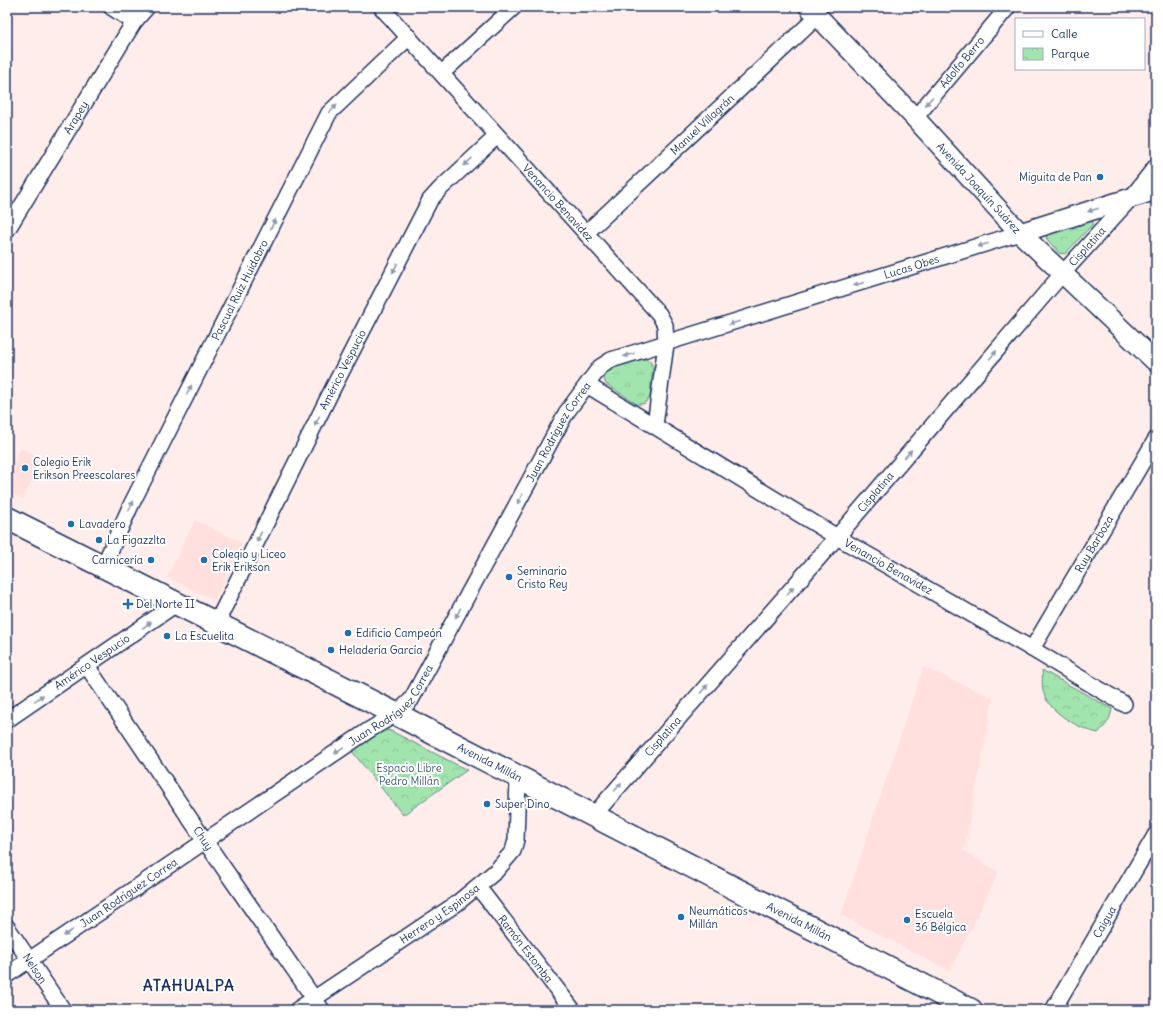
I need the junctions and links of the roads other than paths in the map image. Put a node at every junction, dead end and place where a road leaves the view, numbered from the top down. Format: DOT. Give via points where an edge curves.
graph roads {
  1 [pos="111,7"];
  2 [pos="147,7"];
  3 [pos="381,7"];
  4 [pos="514,7"];
  5 [pos="1008,7"];
  6 [pos="813,12"];
  7 [pos="134,22"];
  8 [pos="409,37"];
  9 [pos="442,73"];
  10 [pos="915,118"];
  11 [pos="497,136"];
  12 [pos="1156,166"];
  13 [pos="1156,190"];
  14 [pos="1130,198"];
  15 [pos="7,230"];
  16 [pos="586,233"];
  17 [pos="1020,233"];
  18 [pos="1062,274"];
  19 [pos="666,344"];
  20 [pos="1156,362"];
  21 [pos="587,385"];
  22 [pos="655,425"];
  23 [pos="1156,439"];
  24 [pos="7,518"];
  25 [pos="837,537"];
  26 [pos="103,567"];
  27 [pos="176,604"];
  28 [pos="216,624"];
  29 [pos="1032,649"];
  30 [pos="87,666"];
  31 [pos="1124,704"];
  32 [pos="396,714"];
  33 [pos="7,720"];
  34 [pos="518,778"];
  35 [pos="592,816"];
  36 [pos="1156,834"];
  37 [pos="205,841"];
  38 [pos="478,887"];
  39 [pos="7,927"];
  40 [pos="29,960"];
  41 [pos="7,975"];
  42 [pos="318,1004"];
  43 [pos="63,1010"];
  44 [pos="297,1010"];
  45 [pos="573,1010"];
  46 [pos="971,1010"];
  47 [pos="1053,1010"];
  1 -- 7 [label="street"];
  2 -- 7 [label="street, Arapey"];
  3 -- 8 [label="street, Venancio Benavidez"];
  4 -- 9 [label="street"];
  5 -- 10 [label="street, Adolfo Berro, one-way"];
  6 -- 10 [label="street, Avenida Joaquín Suárez"];
  6 -- 16 [label="street, Manuel Villagrán"];
  7 -- 15 [label="street, Arapey"];
  8 -- 9 [label="street, Venancio Benavidez"];
  26 -- 8 [label="street, Pascual Ruiz Huidobro, one-way" via="131,505 329,113"];
  9 -- 11 [label="street, Venancio Benavidez"];
  10 -- 17 [label="street, Avenida Joaquín Suárez"];
  11 -- 16 [label="street, Venancio Benavidez"];
  11 -- 28 [label="street, Américo Vespucio, one-way" via="430,200"];
  12 -- 14 [label="street, Cisplatina"];
  13 -- 14 [label="street, Lucas Obes"];
  14 -- 17 [label="street, Lucas Obes, one-way"];
  14 -- 18 [label="street, Cisplatina"];
  16 -- 19 [label="street, Venancio Benavidez" via="659,314 665,325"];
  17 -- 18 [label="street, Avenida Joaquín Suárez"];
  17 -- 19 [label="street, Lucas Obes, one-way"];
  18 -- 20 [label="street, Avenida Joaquín Suárez"];
  25 -- 18 [label="street, Cisplatina, one-way"];
  19 -- 21 [label="street, Juan Rodríguez Correa, one-way" via="611,360 600,367"];
  19 -- 22 [label="street, Venancio Benavidez"];
  21 -- 22 [label="street, Venancio Benavidez"];
  21 -- 32 [label="street, Juan Rodríguez Correa, one-way" via="566,413 411,700"];
  22 -- 25 [label="street, Venancio Benavidez"];
  23 -- 29 [label="street, Ruy Barboza"];
  24 -- 26 [label="main road, Avenida Millán"];
  25 -- 29 [label="street, Venancio Benavidez"];
  35 -- 25 [label="street, Cisplatina, one-way"];
  26 -- 27 [label="main road, Avenida Millán"];
  27 -- 28 [label="main road, Avenida Millán"];
  30 -- 27 [label="street, Américo Vespucio, one-way"];
  28 -- 32 [label="main road, Avenida Millán"];
  29 -- 31 [label="street, Venancio Benavidez"];
  33 -- 30 [label="street, Américo Vespucio, one-way"];
  30 -- 37 [label="street, Chuy"];
  32 -- 34 [label="main road, Avenida Millán"];
  32 -- 37 [label="street, Juan Rodríguez Correa, one-way"];
  34 -- 35 [label="main road, Avenida Millán"];
  34 -- 38 [label="street, Herrero y Espinosa" via="516,840 513,851"];
  35 -- 46 [label="main road, Avenida Millán"];
  36 -- 47 [label="street, Caigua"];
  37 -- 40 [label="street, Juan Rodríguez Correa, one-way"];
  37 -- 42 [label="street, Chuy"];
  38 -- 42 [label="street, Herrero y Espinosa"];
  38 -- 45 [label="street, Ramón Estomba"];
  39 -- 40 [label="street, Nelson"];
  40 -- 41 [label="street, Juan Rodríguez Correa"];
  40 -- 43 [label="street, Nelson"];
  42 -- 44 [label="street, Herrero y Espinosa"];
}
